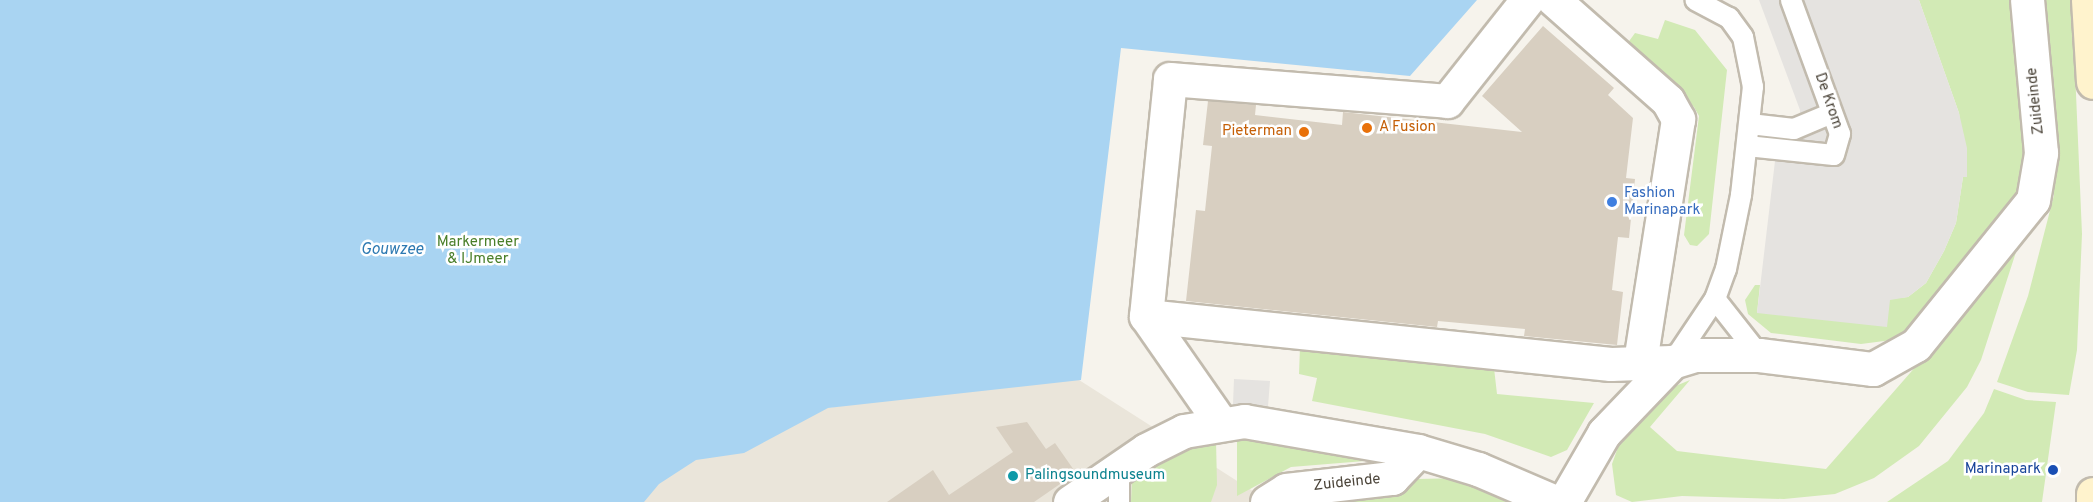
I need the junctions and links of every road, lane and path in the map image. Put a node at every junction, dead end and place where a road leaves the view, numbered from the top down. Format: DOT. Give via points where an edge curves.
graph roads {
  1 [pos="1527,0"];
  2 [pos="1554,0"];
  3 [pos="1695,0"];
  4 [pos="1791,0"];
  5 [pos="2027,0"];
  6 [pos="2088,0"];
  7 [pos="2093,82"];
  8 [pos="1832,113"];
  9 [pos="1750,124"];
  10 [pos="1748,146"];
  11 [pos="1715,299"];
  12 [pos="1146,316"];
  13 [pos="1759,355"];
  14 [pos="1672,362"];
  15 [pos="1640,363"];
  16 [pos="1220,422"];
  17 [pos="1418,451"];
  18 [pos="1119,468"];
  19 [pos="2093,494"];
  20 [pos="1070,502"];
  21 [pos="1119,502"];
  22 [pos="1267,502"];
  23 [pos="1555,502"];
  24 [pos="1564,502"];
  25 [pos="2093,502"];
  1 -- 12 [label="street" via="1447,101 1170,79"];
  2 -- 15 [label="street" via="1668,101 1678,119"];
  3 -- 9 [label="lane" via="1729,18 1743,37 1751,62"];
  4 -- 8 [label="lane, De Krom"];
  5 -- 13 [label="street, Zuideinde" via="2041,153 2033,200 1922,339 1895,360 1873,369"];
  6 -- 7 [label="main road"];
  8 -- 9 [label="lane" via="1794,129"];
  8 -- 10 [label="lane, De Krom" via="1840,134 1834,155"];
  9 -- 10 [label="lane"];
  10 -- 11 [label="lane" via="1726,269"];
  11 -- 13 [label="lane"];
  11 -- 14 [label="lane"];
  12 -- 15 [label="street" via="1611,364"];
  12 -- 16 [label="street"];
  13 -- 14 [label="street" via="1695,355"];
  14 -- 15 [label="street"];
  14 -- 24 [label="street" via="1604,433"];
  16 -- 17 [label="street" via="1260,423"];
  16 -- 18 [label="street" via="1184,431"];
  17 -- 22 [label="street, Zuideinde" via="1392,478 1286,490"];
  17 -- 23 [label="street" via="1478,469"];
  18 -- 20 [label="street"];
  18 -- 21 [label="lane"];
  19 -- 25 [label="main road"];
}
